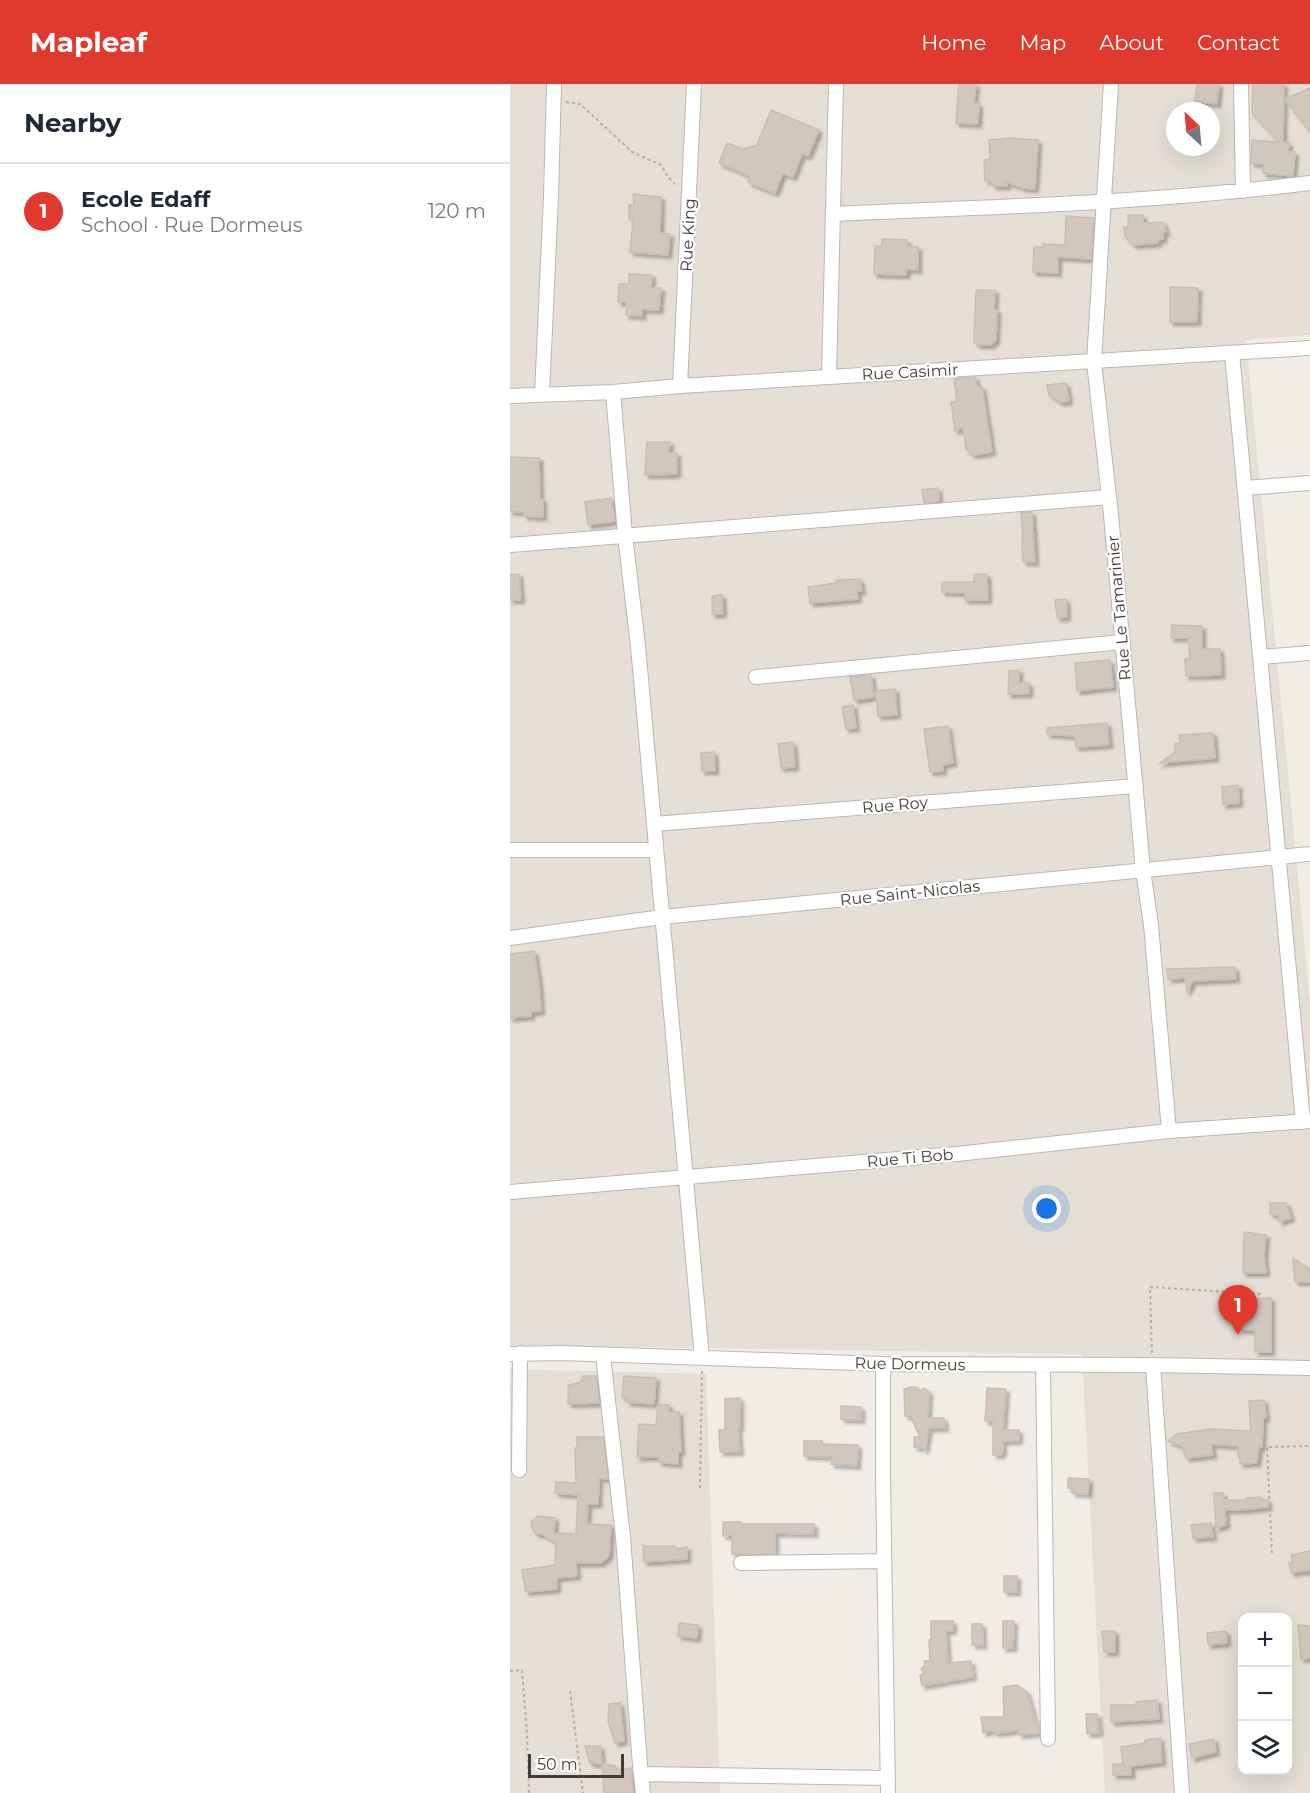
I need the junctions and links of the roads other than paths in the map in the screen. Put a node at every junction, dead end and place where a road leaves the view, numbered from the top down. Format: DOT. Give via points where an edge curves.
graph roads {
  1 [pos="554,84"];
  2 [pos="694,84"];
  3 [pos="836,84"];
  4 [pos="1111,84"];
  5 [pos="1241,84"];
  6 [pos="1310,183"];
  7 [pos="1243,191"];
  8 [pos="1103,203"];
  9 [pos="833,214"];
  10 [pos="1310,348"];
  11 [pos="1232,353"];
  12 [pos="1094,362"];
  13 [pos="829,377"];
  14 [pos="680,386"];
  15 [pos="613,392"];
  16 [pos="542,394"];
  17 [pos="510,396"];
  18 [pos="1310,483"];
  19 [pos="1245,488"];
  20 [pos="1109,497"];
  21 [pos="625,535"];
  22 [pos="510,545"];
  23 [pos="1122,642"];
  24 [pos="1310,653"];
  25 [pos="1260,657"];
  26 [pos="756,677"];
  27 [pos="1136,786"];
  28 [pos="654,824"];
  29 [pos="510,850"];
  30 [pos="656,850"];
  31 [pos="1310,854"];
  32 [pos="1279,857"];
  33 [pos="1143,870"];
  34 [pos="662,917"];
  35 [pos="510,938"];
  36 [pos="1306,1122"];
  37 [pos="1169,1131"];
  38 [pos="685,1178"];
  39 [pos="510,1192"];
  40 [pos="515,1354"];
  41 [pos="603,1355"];
  42 [pos="702,1358"];
  43 [pos="883,1364"];
  44 [pos="1043,1365"];
  45 [pos="1153,1365"];
  46 [pos="1310,1368"];
  47 [pos="519,1470"];
  48 [pos="884,1561"];
  49 [pos="741,1563"];
  50 [pos="1048,1739"];
  51 [pos="640,1774"];
  52 [pos="888,1778"];
  53 [pos="643,1793"];
  54 [pos="888,1793"];
  55 [pos="1182,1793"];
  1 -- 16 [label="street"];
  2 -- 14 [label="street, Rue King"];
  3 -- 9 [label="street"];
  4 -- 8 [label="street, Rue Le Tamarinier"];
  5 -- 7 [label="street"];
  6 -- 7 [label="street"];
  7 -- 8 [label="street"];
  8 -- 9 [label="street"];
  8 -- 12 [label="street, Rue Le Tamarinier"];
  9 -- 13 [label="street"];
  10 -- 11 [label="street, Rue Casimir"];
  11 -- 12 [label="street, Rue Casimir"];
  11 -- 19 [label="street"];
  12 -- 13 [label="street, Rue Casimir"];
  12 -- 20 [label="street, Rue Le Tamarinier"];
  13 -- 14 [label="street, Rue Casimir"];
  14 -- 15 [label="street, Rue Casimir"];
  15 -- 16 [label="street, Rue Casimir"];
  15 -- 21 [label="street"];
  16 -- 17 [label="street, Rue Casimir"];
  18 -- 19 [label="street"];
  19 -- 25 [label="street"];
  20 -- 21 [label="street"];
  20 -- 23 [label="street, Rue Le Tamarinier"];
  21 -- 22 [label="street"];
  21 -- 28 [label="street"];
  23 -- 26 [label="street"];
  23 -- 27 [label="street, Rue Le Tamarinier"];
  24 -- 25 [label="street"];
  25 -- 32 [label="street"];
  27 -- 28 [label="street, Rue Roy"];
  27 -- 33 [label="street, Rue Le Tamarinier"];
  28 -- 30 [label="street"];
  29 -- 30 [label="street"];
  30 -- 34 [label="street"];
  31 -- 32 [label="street, Rue Saint-Nicolas"];
  32 -- 33 [label="street, Rue Saint-Nicolas"];
  32 -- 36 [label="street"];
  33 -- 34 [label="street, Rue Saint-Nicolas"];
  33 -- 37 [label="street, Rue Le Tamarinier"];
  34 -- 35 [label="street, Rue Saint-Nicolas"];
  34 -- 38 [label="street"];
  36 -- 37 [label="street, Rue Ti Bob"];
  37 -- 38 [label="street, Rue Ti Bob"];
  38 -- 39 [label="street, Rue Ti Bob"];
  38 -- 42 [label="street"];
  40 -- 41 [label="street, Rue Dormeus"];
  40 -- 47 [label="street"];
  41 -- 42 [label="street, Rue Dormeus"];
  41 -- 51 [label="street" via="623,1537"];
  42 -- 43 [label="street, Rue Dormeus"];
  43 -- 44 [label="street, Rue Dormeus"];
  43 -- 48 [label="street"];
  44 -- 45 [label="street, Rue Dormeus"];
  44 -- 50 [label="street"];
  45 -- 46 [label="street, Rue Dormeus"];
  45 -- 55 [label="street"];
  48 -- 49 [label="street"];
  48 -- 52 [label="street"];
  51 -- 52 [label="street"];
  51 -- 53 [label="street"];
  52 -- 54 [label="street"];
}
